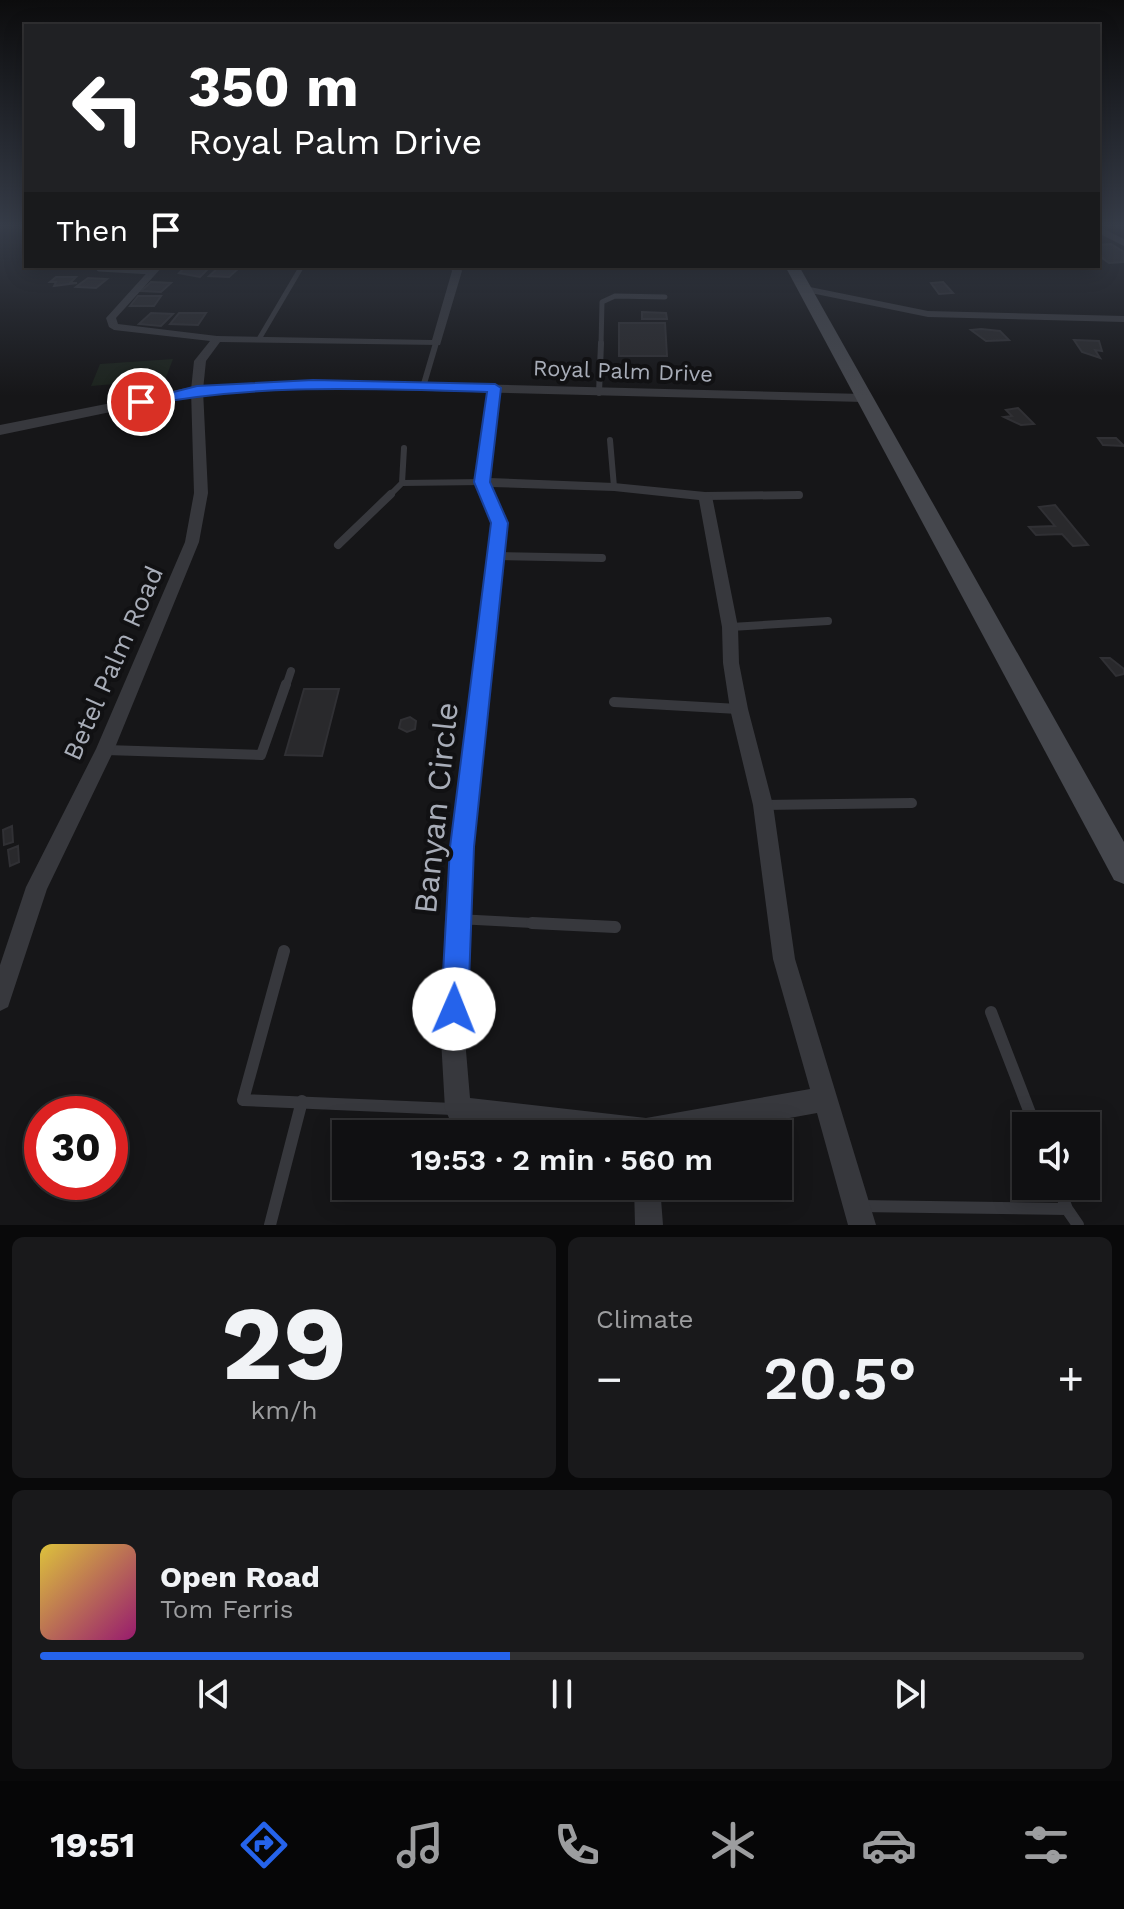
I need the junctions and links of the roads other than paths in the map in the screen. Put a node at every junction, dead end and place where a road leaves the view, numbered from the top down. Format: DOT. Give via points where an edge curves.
graph roads {
  1 [pos="144,281"];
  2 [pos="293,281"];
  3 [pos="454,281"];
  4 [pos="801,281"];
  5 [pos="805,289"];
  6 [pos="665,297"];
  7 [pos="1124,319"];
  8 [pos="217,339"];
  9 [pos="259,339"];
  10 [pos="436,343"];
  11 [pos="423,387"];
  12 [pos="495,388"];
  13 [pos="197,390"];
  14 [pos="599,393"];
  15 [pos="864,398"];
  16 [pos="0,430"];
  17 [pos="610,440"];
  18 [pos="404,448"];
  19 [pos="482,482"];
  20 [pos="402,483"];
  21 [pos="614,487"];
  22 [pos="799,495"];
  23 [pos="705,496"];
  24 [pos="338,545"];
  25 [pos="494,556"];
  26 [pos="602,558"];
  27 [pos="828,621"];
  28 [pos="730,627"];
  29 [pos="291,671"];
  30 [pos="614,702"];
  31 [pos="739,709"];
  32 [pos="105,750"];
  33 [pos="912,803"];
  34 [pos="763,805"];
  35 [pos="1124,870"];
  36 [pos="456,919"];
  37 [pos="615,927"];
  38 [pos="284,951"];
  39 [pos="0,999"];
  40 [pos="991,1012"];
  41 [pos="826,1099"];
  42 [pos="302,1101"];
  43 [pos="458,1109"];
  44 [pos="1030,1112"];
  45 [pos="548,1120"];
  46 [pos="711,1120"];
  47 [pos="648,1200"];
  48 [pos="1063,1200"];
  49 [pos="1067,1209"];
  50 [pos="860,1215"];
  51 [pos="270,1225"];
  52 [pos="649,1225"];
  53 [pos="1078,1225"];
  1 -- 8 [label="street" via="111,318 114,327"];
  2 -- 9 [label="lane"];
  3 -- 10 [label="street"];
  4 -- 5 [label="main road"];
  5 -- 7 [label="street" via="928,314"];
  5 -- 15 [label="main road"];
  6 -- 14 [label="lane" via="615,296 602,302"];
  8 -- 9 [label="street"];
  8 -- 13 [label="street, Betel Palm Road" via="200,361"];
  9 -- 10 [label="street"];
  10 -- 11 [label="lane"];
  11 -- 12 [label="street, Royal Palm Drive"];
  11 -- 13 [label="street, Royal Palm Drive" via="313,384"];
  12 -- 14 [label="street, Royal Palm Drive"];
  12 -- 19 [label="street"];
  13 -- 16 [label="street, Royal Palm Drive"];
  13 -- 32 [label="street, Betel Palm Road" via="201,493 192,542"];
  14 -- 15 [label="street, Royal Palm Drive"];
  15 -- 35 [label="main road"];
  17 -- 21 [label="lane"];
  18 -- 20 [label="lane"];
  19 -- 20 [label="lane"];
  19 -- 21 [label="street"];
  19 -- 25 [label="street, Banyan Circle" via="499,523"];
  20 -- 24 [label="lane"];
  21 -- 23 [label="street"];
  22 -- 23 [label="lane"];
  23 -- 28 [label="street"];
  25 -- 26 [label="lane"];
  25 -- 36 [label="street, Banyan Circle"];
  27 -- 28 [label="lane"];
  28 -- 31 [label="street"];
  29 -- 32 [label="lane" via="261,755"];
  30 -- 31 [label="lane"];
  31 -- 34 [label="street"];
  32 -- 39 [label="street, Betel Palm Road" via="37,887"];
  33 -- 34 [label="lane"];
  34 -- 41 [label="street" via="784,959"];
  36 -- 37 [label="lane"];
  36 -- 43 [label="street, Banyan Circle" via="453,1039"];
  38 -- 42 [label="lane" via="243,1100"];
  40 -- 44 [label="lane"];
  41 -- 46 [label="street"];
  41 -- 50 [label="street"];
  42 -- 43 [label="lane"];
  42 -- 51 [label="lane"];
  43 -- 45 [label="street"];
  47 -- 52 [label="street"];
  48 -- 49 [label="lane"];
  49 -- 50 [label="lane"];
  49 -- 53 [label="lane"];
}
